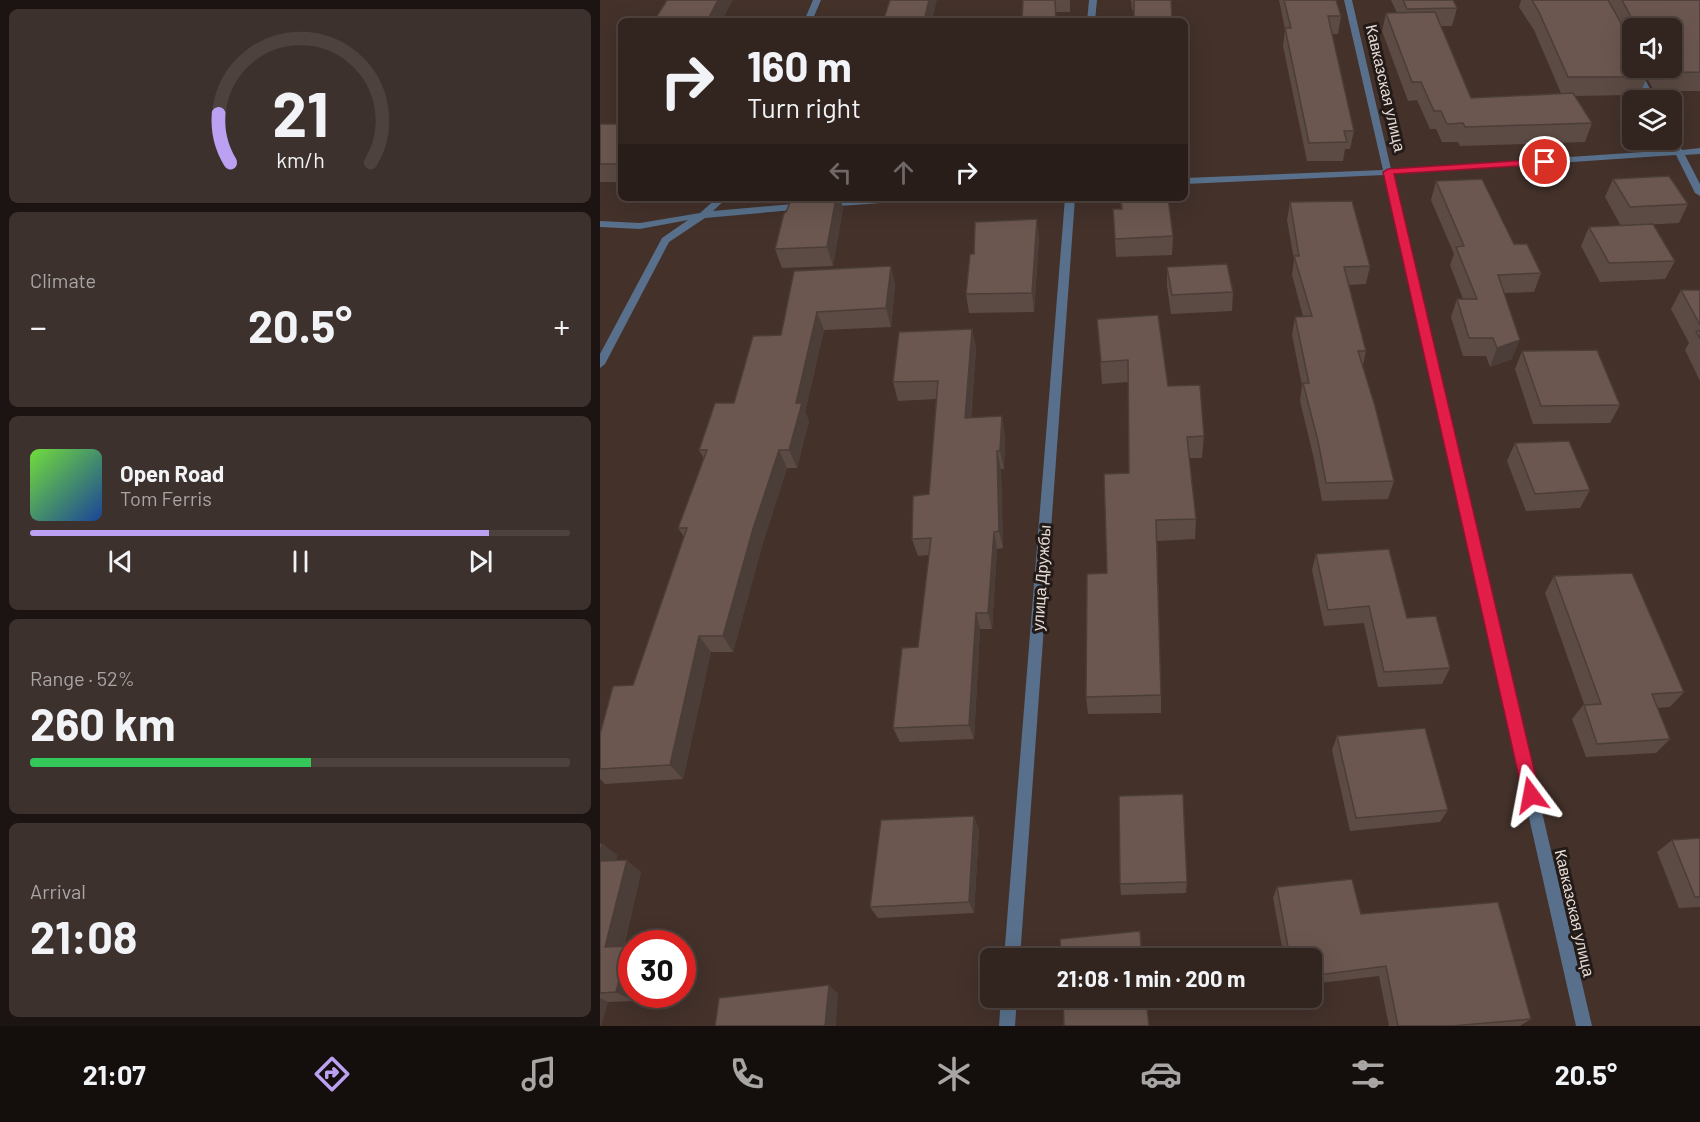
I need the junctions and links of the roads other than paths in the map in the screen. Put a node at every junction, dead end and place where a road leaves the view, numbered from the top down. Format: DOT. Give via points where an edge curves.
graph roads {
  1 [pos="818,0"];
  2 [pos="1093,0"];
  3 [pos="1348,0"];
  4 [pos="809,18"];
  5 [pos="1091,18"];
  6 [pos="1678,150"];
  7 [pos="1700,151"];
  8 [pos="1680,153"];
  9 [pos="1388,172"];
  10 [pos="1188,181"];
  11 [pos="1700,193"];
  12 [pos="719,201"];
  13 [pos="873,201"];
  14 [pos="1070,201"];
  15 [pos="703,215"];
  16 [pos="600,224"];
  17 [pos="600,364"];
  18 [pos="1013,948"];
  19 [pos="1008,1008"];
  20 [pos="1007,1026"];
  21 [pos="1584,1026"];
  1 -- 4 [label="street"];
  2 -- 5 [label="street"];
  3 -- 9 [label="street, Кавказская улица"];
  6 -- 8 [label="street"];
  7 -- 8 [label="street"];
  8 -- 9 [label="street"];
  8 -- 11 [label="street"];
  9 -- 10 [label="street"];
  9 -- 21 [label="street, Кавказская улица"];
  12 -- 15 [label="street"];
  13 -- 15 [label="street"];
  14 -- 18 [label="street, улица Дружбы"];
  15 -- 16 [label="street" via="640,226"];
  15 -- 17 [label="street" via="665,240"];
  19 -- 20 [label="street"];
}
